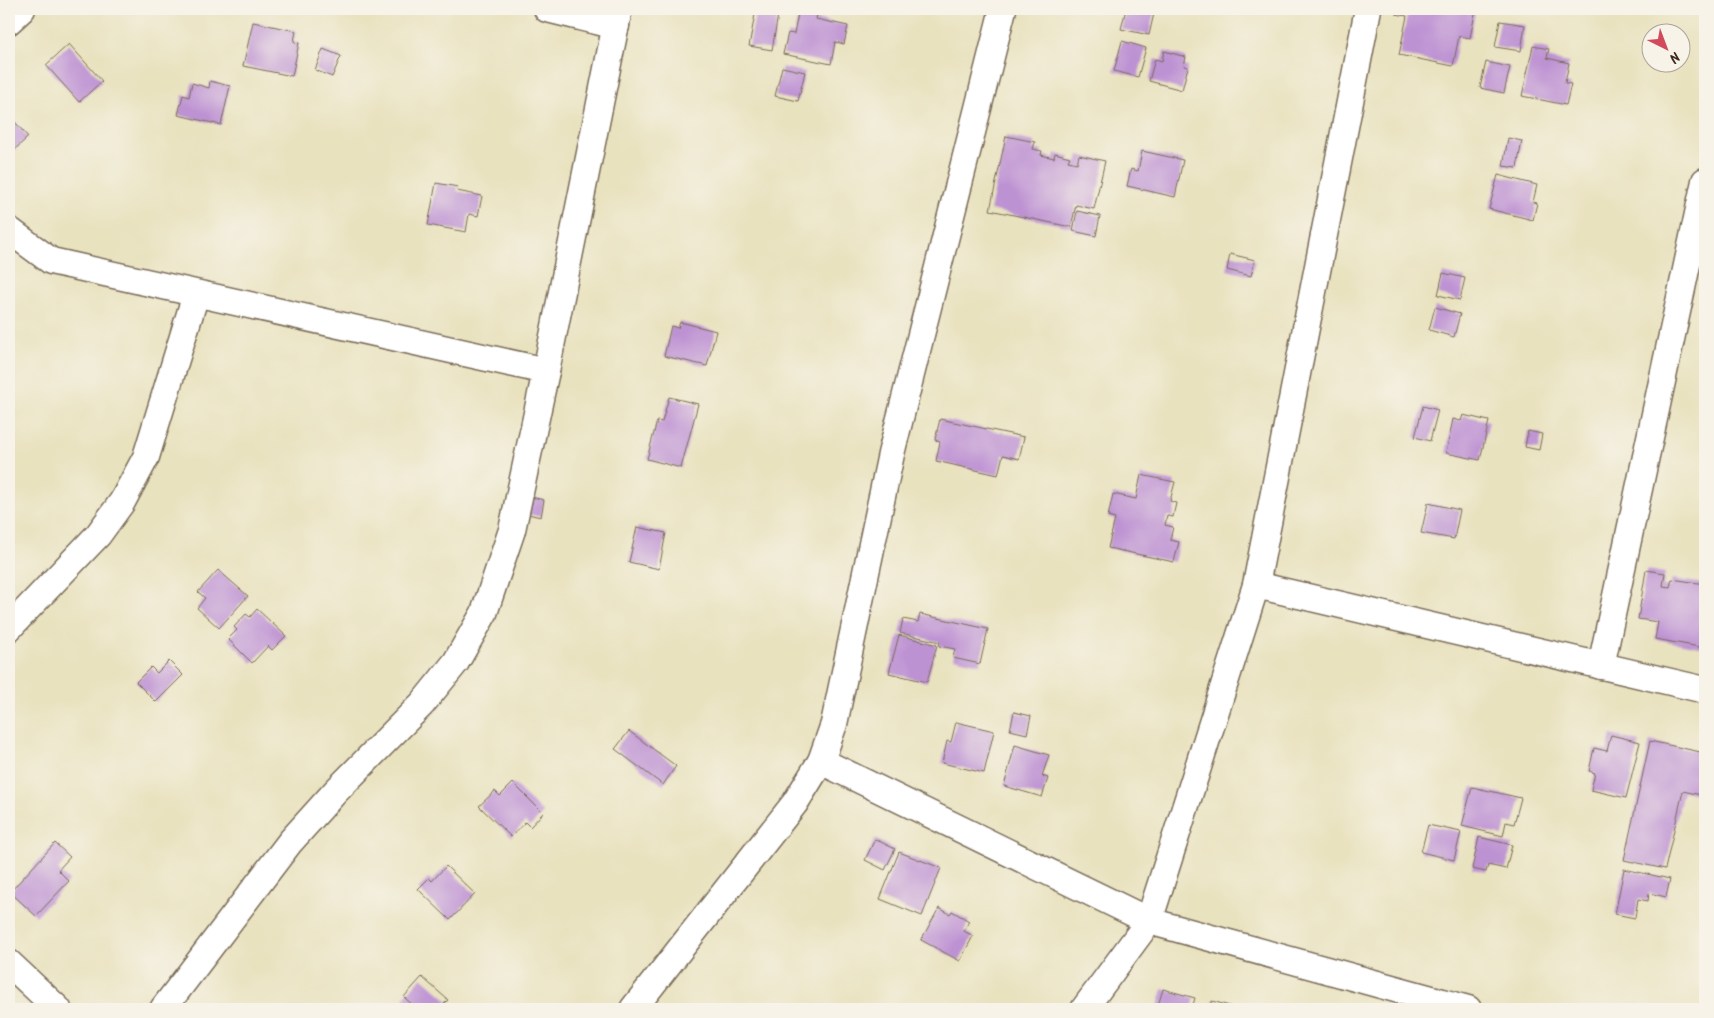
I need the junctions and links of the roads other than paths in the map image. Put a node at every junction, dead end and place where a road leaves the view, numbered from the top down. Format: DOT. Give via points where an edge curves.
graph roads {
  1 [pos="22,9"];
  2 [pos="547,9"];
  3 [pos="1003,9"];
  4 [pos="1368,9"];
  5 [pos="618,17"];
  6 [pos="9,22"];
  7 [pos="1705,180"];
  8 [pos="9,230"];
  9 [pos="1697,261"];
  10 [pos="196,294"];
  11 [pos="546,371"];
  12 [pos="1256,585"];
  13 [pos="9,628"];
  14 [pos="1600,666"];
  15 [pos="1705,690"];
  16 [pos="820,762"];
  17 [pos="1149,921"];
  18 [pos="9,963"];
  19 [pos="58,1009"];
  20 [pos="163,1009"];
  21 [pos="633,1009"];
  22 [pos="1084,1009"];
  23 [pos="1468,1009"];
  1 -- 6 [label="street"];
  2 -- 5 [label="street"];
  3 -- 16 [label="street" via="891,454 834,724"];
  4 -- 12 [label="street"];
  5 -- 11 [label="street"];
  7 -- 9 [label="street"];
  8 -- 10 [label="street" via="51,261"];
  9 -- 14 [label="street"];
  10 -- 11 [label="street"];
  10 -- 13 [label="street" via="146,457 122,502 98,535"];
  11 -- 20 [label="street" via="512,530 484,613 456,662 422,704 290,842"];
  12 -- 14 [label="street"];
  12 -- 17 [label="street"];
  14 -- 15 [label="street"];
  16 -- 17 [label="street"];
  16 -- 21 [label="street" via="795,803"];
  17 -- 22 [label="street"];
  17 -- 23 [label="street"];
  18 -- 19 [label="street"];
}
